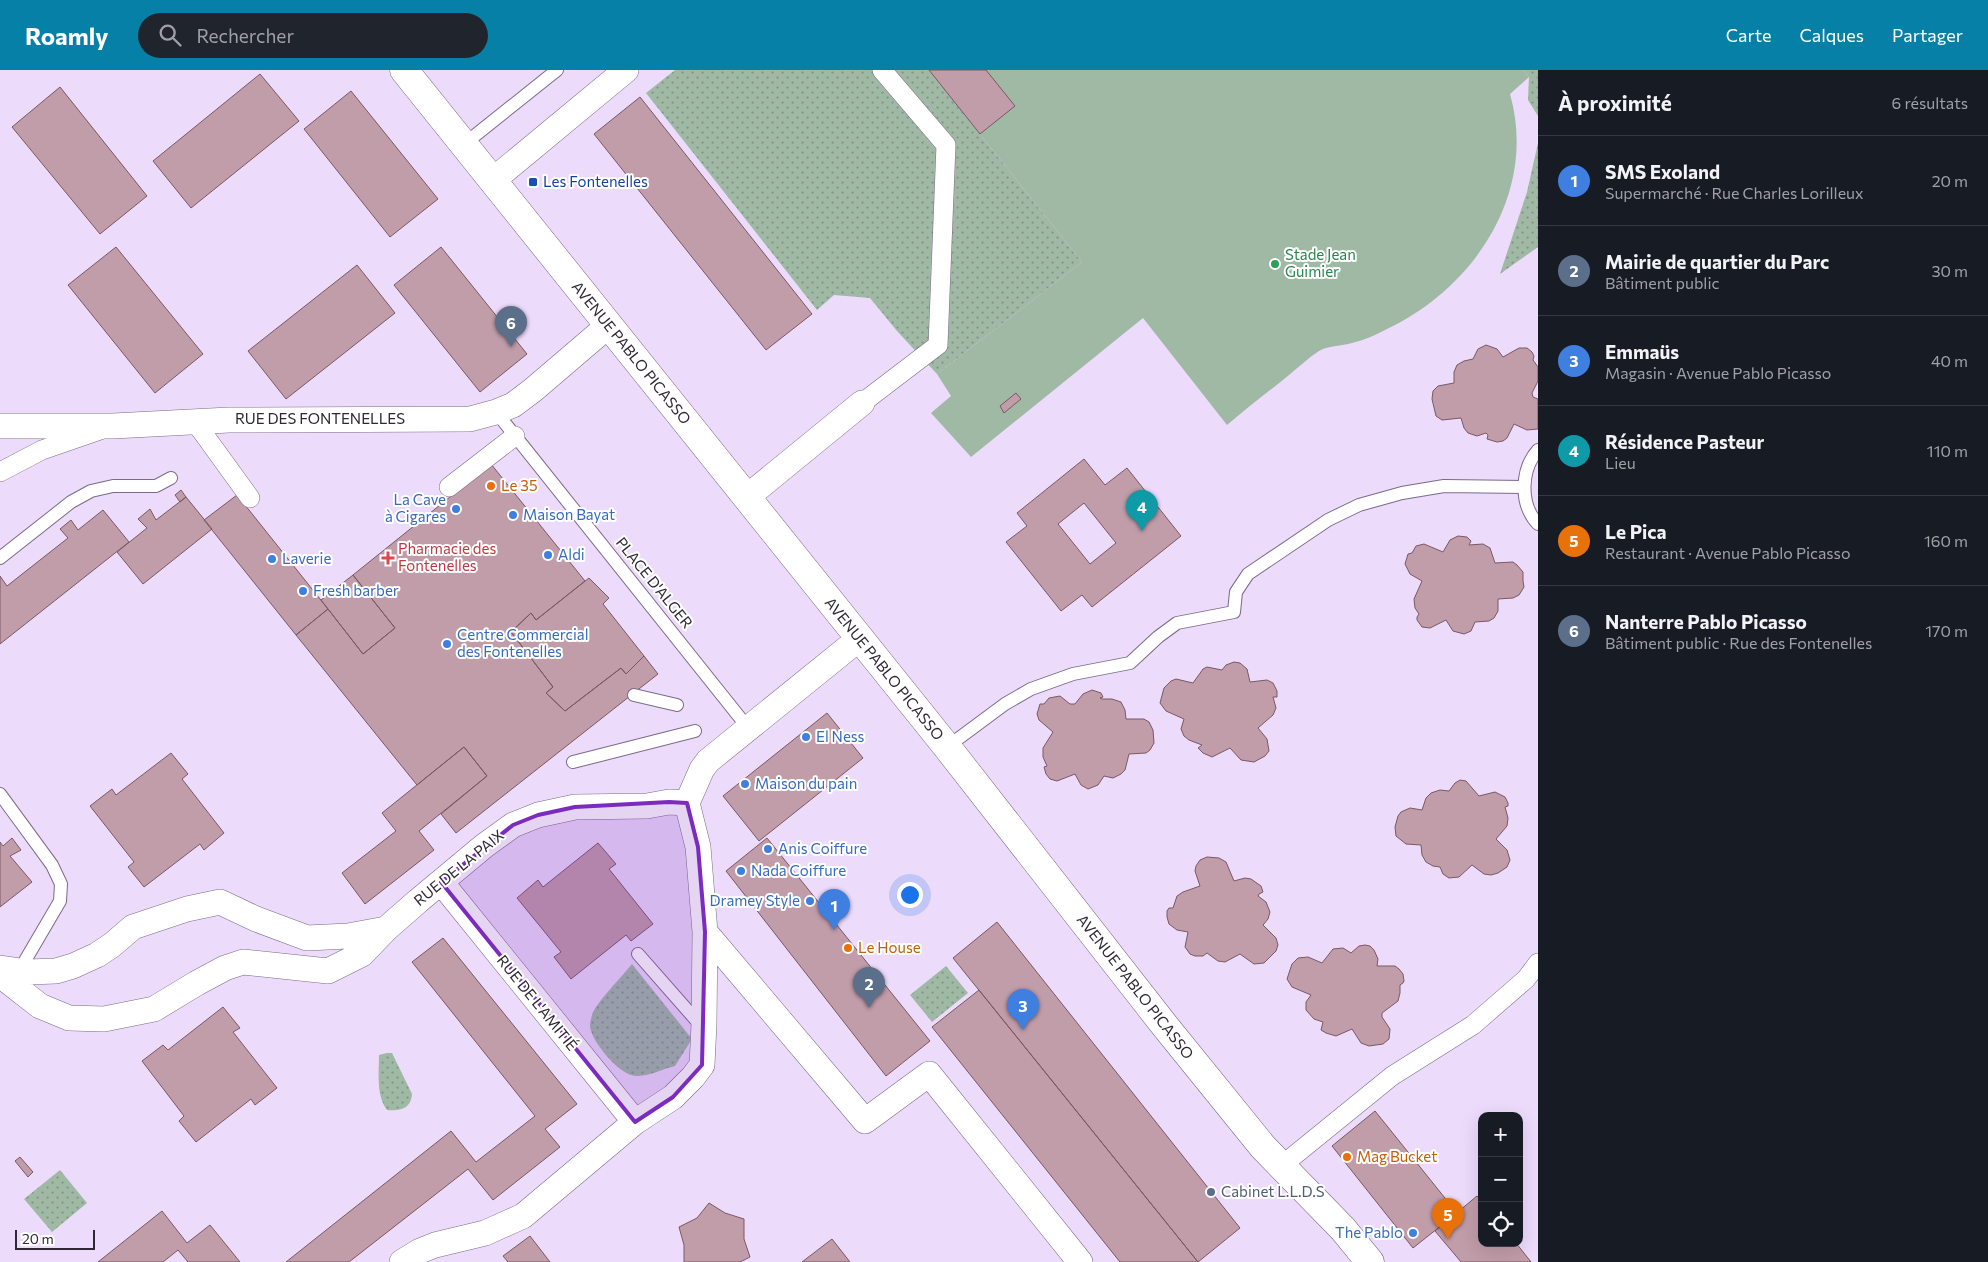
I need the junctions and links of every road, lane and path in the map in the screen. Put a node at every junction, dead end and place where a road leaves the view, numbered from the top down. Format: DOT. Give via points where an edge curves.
graph roads {
  1 [pos="404,70"];
  2 [pos="556,70"];
  3 [pos="626,70"];
  4 [pos="882,70"];
  5 [pos="463,145"];
  6 [pos="492,181"];
  7 [pos="609,325"];
  8 [pos="862,403"];
  9 [pos="496,412"];
  10 [pos="195,422"];
  11 [pos="0,426"];
  12 [pos="113,426"];
  13 [pos="515,436"];
  14 [pos="1538,450"];
  15 [pos="0,472"];
  16 [pos="171,478"];
  17 [pos="449,487"];
  18 [pos="1524,487"];
  19 [pos="747,497"];
  20 [pos="250,498"];
  21 [pos="1538,524"];
  22 [pos="0,558"];
  23 [pos="860,638"];
  24 [pos="634,695"];
  25 [pos="677,705"];
  26 [pos="749,729"];
  27 [pos="695,731"];
  28 [pos="947,747"];
  29 [pos="573,762"];
  30 [pos="0,794"];
  31 [pos="687,802"];
  32 [pos="441,882"];
  33 [pos="386,929"];
  34 [pos="705,932"];
  35 [pos="638,954"];
  36 [pos="1538,963"];
  37 [pos="6,971"];
  38 [pos="704,1030"];
  39 [pos="635,1122"];
  40 [pos="1280,1167"];
  41 [pos="402,1262"];
  42 [pos="1080,1262"];
  43 [pos="1370,1262"];
  1 -- 5 [label="street, AVENUE PABLO PICASSO"];
  2 -- 5 [label="lane"];
  3 -- 6 [label="street"];
  4 -- 8 [label="street" via="946,145 938,345"];
  5 -- 6 [label="street, AVENUE PABLO PICASSO"];
  6 -- 7 [label="street, AVENUE PABLO PICASSO"];
  7 -- 9 [label="street, RUE DES FONTENELLES" via="533,390"];
  7 -- 19 [label="street, AVENUE PABLO PICASSO"];
  8 -- 19 [label="street"];
  9 -- 10 [label="street, RUE DES FONTENELLES" via="470,419"];
  9 -- 13 [label="lane, PLACE D'ALGER"];
  10 -- 12 [label="street, RUE DES FONTENELLES"];
  10 -- 20 [label="street"];
  11 -- 12 [label="street, RUE DES FONTENELLES"];
  12 -- 15 [label="street" via="42,450"];
  13 -- 17 [label="street"];
  13 -- 26 [label="lane, PLACE D'ALGER"];
  14 -- 18 [label="lane" via="1527,468"];
  16 -- 22 [label="lane" via="156,486 113,486 91,490"];
  18 -- 21 [label="lane" via="1527,505"];
  18 -- 28 [label="lane" via="1444,486 1360,505 1328,520 1248,574 1236,592 1234,612 1177,622 1130,663 1072,674 1030,689"];
  19 -- 23 [label="street, AVENUE PABLO PICASSO"];
  23 -- 26 [label="street"];
  23 -- 28 [label="street, AVENUE PABLO PICASSO"];
  24 -- 25 [label="lane"];
  26 -- 31 [label="street" via="708,761"];
  27 -- 29 [label="lane"];
  28 -- 40 [label="street, AVENUE PABLO PICASSO" via="1165,1026"];
  30 -- 37 [label="lane" via="52,865 61,884 60,901"];
  31 -- 32 [label="street, RUE DE LA PAIX" via="575,807 538,815 513,825"];
  31 -- 34 [label="street" via="698,847"];
  32 -- 33 [label="street, RUE DE LA PAIX"];
  32 -- 39 [label="street, RUE DE L'AMITIÉ"];
  33 -- 37 [label="street" via="348,936 307,938 220,902 187,909 133,928 97,955 73,966 56,971"];
  33 -- 37 [label="street, RUE DE LA PAIX" via="362,954 328,971 243,962 197,982 154,1010 104,1019 69,1018 40,1006"];
  34 -- 38 [label="street"];
  34 -- 42 [label="street" via="865,1121 929,1074"];
  35 -- 38 [label="lane"];
  36 -- 40 [label="street" via="1526,979 1473,1025 1392,1076"];
  38 -- 39 [label="street" via="702,1065 673,1097"];
  39 -- 41 [label="street" via="523,1216 485,1233 435,1245"];
  40 -- 43 [label="street, AVENUE PABLO PICASSO" via="1343,1229"];
}
